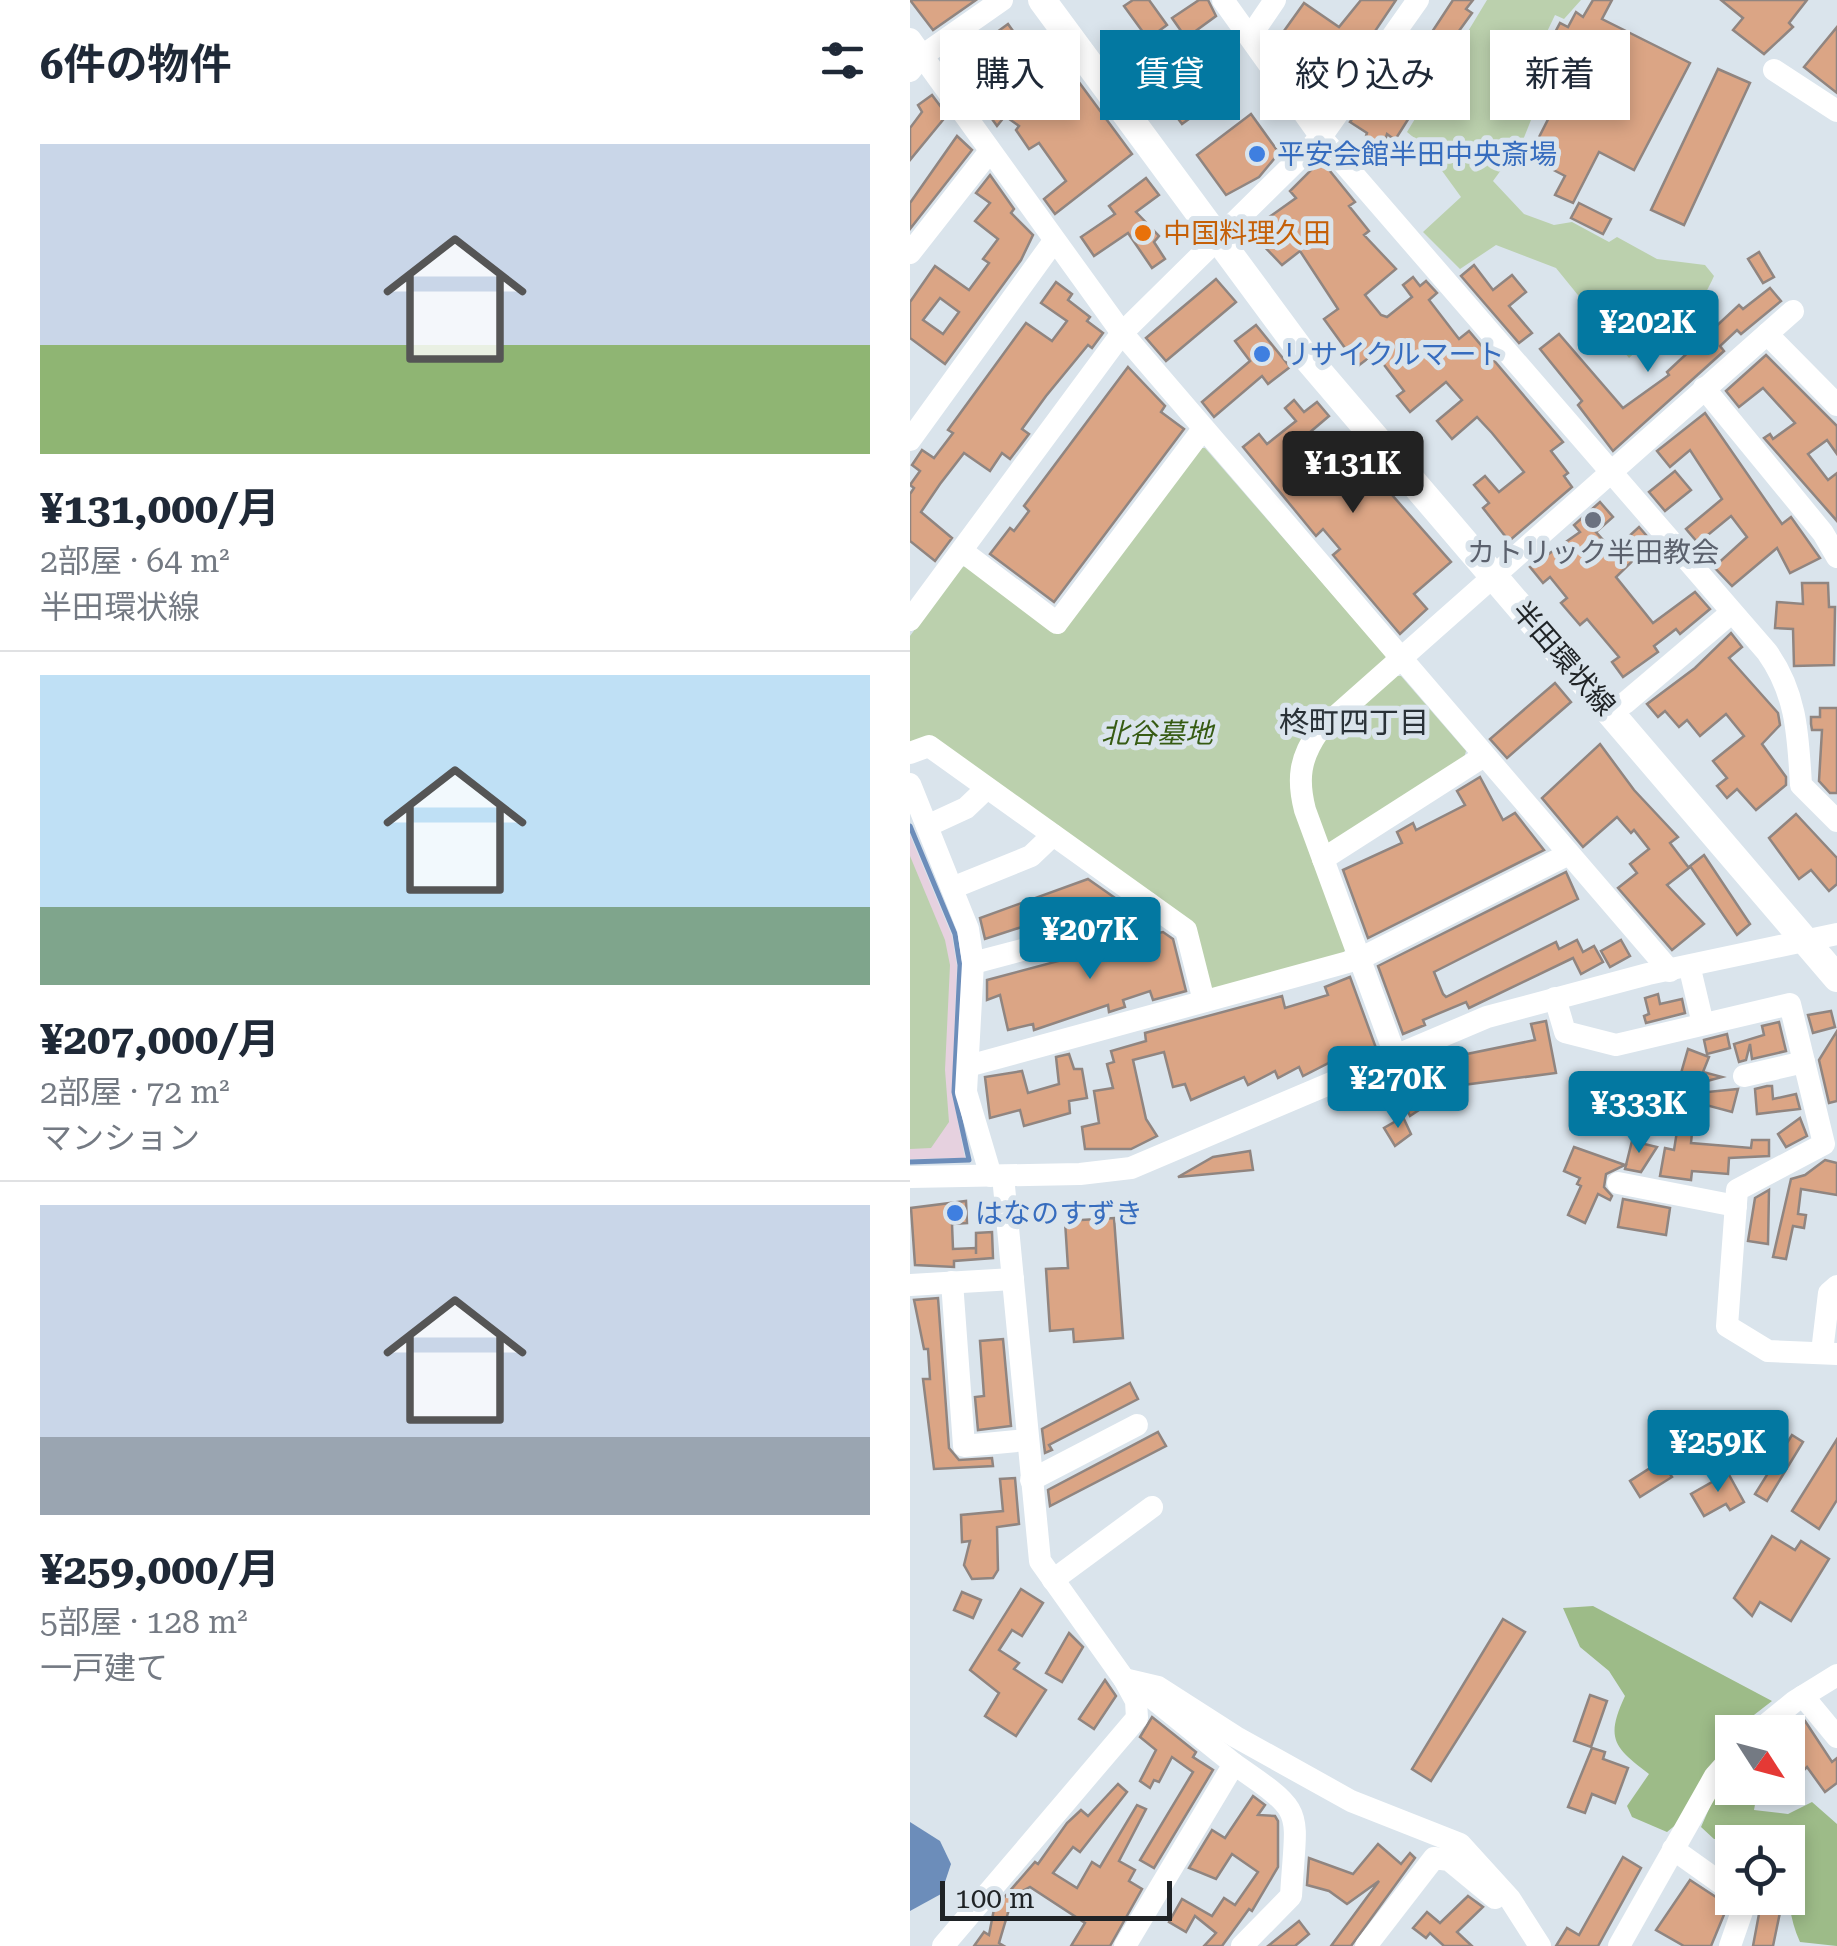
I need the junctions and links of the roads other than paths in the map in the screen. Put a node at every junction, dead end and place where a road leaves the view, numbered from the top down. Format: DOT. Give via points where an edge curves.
graph roads {
  1 [pos="1002,0"];
  2 [pos="1042,0"];
  3 [pos="1064,0"];
  4 [pos="1223,0"];
  5 [pos="1275,0"];
  6 [pos="1418,0"];
  7 [pos="1250,36"];
  8 [pos="914,56"];
  9 [pos="1774,70"];
  10 [pos="1837,111"];
  11 [pos="1321,137"];
  12 [pos="990,151"];
  13 [pos="1223,236"];
  14 [pos="1054,241"];
  15 [pos="910,254"];
  16 [pos="1793,310"];
  17 [pos="1122,333"];
  18 [pos="1767,334"];
  19 [pos="1704,388"];
  20 [pos="1837,405"];
  21 [pos="1203,429"];
  22 [pos="910,440"];
  23 [pos="1610,472"];
  24 [pos="962,550"];
  25 [pos="1837,557"];
  26 [pos="1500,570"];
  27 [pos="1732,612"];
  28 [pos="910,620"];
  29 [pos="1400,658"];
  30 [pos="1625,703"];
  31 [pos="910,753"];
  32 [pos="1484,756"];
  33 [pos="910,784"];
  34 [pos="987,788"];
  35 [pos="1837,821"];
  36 [pos="926,826"];
  37 [pos="1053,836"];
  38 [pos="1569,854"];
  39 [pos="1323,859"];
  40 [pos="952,888"];
  41 [pos="1148,903"];
  42 [pos="1827,940"];
  43 [pos="1359,958"];
  44 [pos="974,964"];
  45 [pos="1680,970"];
  46 [pos="1837,978"];
  47 [pos="1555,998"];
  48 [pos="1204,1001"];
  49 [pos="1702,1024"];
  50 [pos="1395,1056"];
  51 [pos="1804,1062"];
  52 [pos="968,1066"];
  53 [pos="1744,1076"];
  54 [pos="997,1176"];
  55 [pos="910,1177"];
  56 [pos="1618,1183"];
  57 [pos="1736,1206"];
  58 [pos="1013,1278"];
  59 [pos="952,1282"];
  60 [pos="910,1285"];
  61 [pos="1837,1286"];
  62 [pos="1830,1353"];
  63 [pos="1138,1425"];
  64 [pos="1026,1440"];
  65 [pos="1031,1480"];
  66 [pos="1152,1507"];
  67 [pos="1053,1580"];
  68 [pos="1837,1675"];
  69 [pos="1128,1681"];
  70 [pos="1802,1696"];
  71 [pos="1778,1715"];
  72 [pos="1837,1737"];
  73 [pos="1234,1764"];
  74 [pos="1715,1776"];
  75 [pos="1673,1849"];
  76 [pos="1715,1878"];
  77 [pos="1741,1915"];
  78 [pos="1523,1916"];
  79 [pos="943,1946"];
  80 [pos="1125,1946"];
  81 [pos="1242,1946"];
  82 [pos="1366,1946"];
  83 [pos="1540,1946"];
  84 [pos="1619,1946"];
  85 [pos="1730,1946"];
  1 -- 8 [label="street"];
  2 -- 13 [label="main road, 半田環状線"];
  3 -- 13 [label="main road, 半田環状線"];
  4 -- 7 [label="street"];
  5 -- 7 [label="street"];
  6 -- 11 [label="street"];
  7 -- 11 [label="street"];
  8 -- 12 [label="street"];
  9 -- 10 [label="street"];
  11 -- 13 [label="street"];
  11 -- 23 [label="street"];
  12 -- 14 [label="street"];
  12 -- 15 [label="street"];
  13 -- 17 [label="street"];
  13 -- 26 [label="main road, 半田環状線"];
  14 -- 17 [label="street"];
  14 -- 22 [label="street"];
  16 -- 18 [label="street"];
  17 -- 21 [label="street"];
  17 -- 24 [label="street"];
  18 -- 19 [label="street"];
  18 -- 20 [label="street"];
  19 -- 23 [label="street"];
  19 -- 25 [label="street"];
  21 -- 24 [label="street" via="1057,623"];
  21 -- 29 [label="street"];
  23 -- 26 [label="street"];
  23 -- 27 [label="street"];
  24 -- 28 [label="street"];
  26 -- 29 [label="street"];
  26 -- 30 [label="main road, 半田環状線"];
  26 -- 42 [label="main road, 半田環状線"];
  27 -- 30 [label="street"];
  27 -- 35 [label="street" via="1780,670 1796,712 1801,786"];
  29 -- 32 [label="street"];
  29 -- 39 [label="street" via="1307,748 1300,789"];
  30 -- 42 [label="main road, 半田環状線"];
  31 -- 34 [label="street" via="929,746"];
  32 -- 38 [label="street"];
  32 -- 39 [label="street"];
  33 -- 36 [label="street"];
  34 -- 36 [label="street" via="966,808"];
  34 -- 37 [label="street"];
  36 -- 40 [label="street"];
  37 -- 40 [label="street" via="1031,856"];
  37 -- 41 [label="street"];
  38 -- 43 [label="street"];
  38 -- 45 [label="street"];
  39 -- 43 [label="street"];
  40 -- 44 [label="street"];
  41 -- 44 [label="street" via="1109,926"];
  41 -- 48 [label="street" via="1186,930"];
  42 -- 45 [label="street"];
  42 -- 46 [label="main road, 半田環状線"];
  43 -- 48 [label="street"];
  43 -- 50 [label="street"];
  44 -- 52 [label="street"];
  45 -- 47 [label="street"];
  45 -- 49 [label="street"];
  47 -- 49 [label="street" via="1565,1032 1616,1045"];
  47 -- 50 [label="street" via="1487,1017"];
  48 -- 52 [label="street"];
  49 -- 51 [label="street" via="1790,1004"];
  50 -- 54 [label="street" via="1131,1168"];
  51 -- 53 [label="street"];
  51 -- 57 [label="street" via="1824,1144 1737,1190"];
  52 -- 54 [label="street" via="966,1092"];
  54 -- 55 [label="street"];
  54 -- 58 [label="street"];
  56 -- 57 [label="street"];
  57 -- 62 [label="street" via="1727,1326 1768,1351"];
  58 -- 59 [label="street"];
  58 -- 64 [label="street"];
  59 -- 60 [label="street"];
  59 -- 64 [label="street" via="964,1446"];
  61 -- 62 [label="street" via="1829,1293"];
  63 -- 65 [label="street"];
  64 -- 65 [label="street"];
  65 -- 67 [label="street" via="1037,1546"];
  66 -- 67 [label="street"];
  67 -- 69 [label="street"];
  68 -- 70 [label="street"];
  69 -- 73 [label="street"];
  69 -- 78 [label="street" via="1158,1687 1351,1801 1460,1844"];
  69 -- 79 [label="street" via="1136,1701 1134,1724"];
  70 -- 71 [label="street"];
  70 -- 72 [label="street"];
  73 -- 80 [label="street"];
  73 -- 81 [label="street" via="1280,1795 1294,1811 1295,1830 1291,1896"];
  74 -- 75 [label="street"];
  75 -- 76 [label="street"];
  75 -- 84 [label="street"];
  77 -- 85 [label="street"];
  78 -- 82 [label="street" via="1449,1860 1434,1858"];
  78 -- 83 [label="street"];
}
